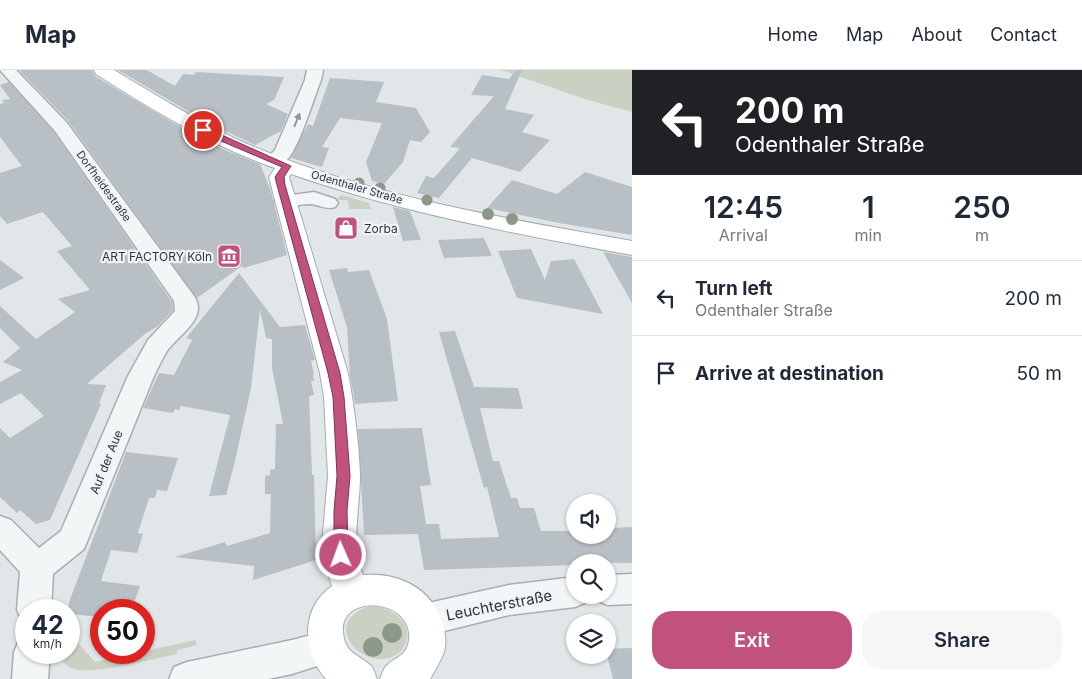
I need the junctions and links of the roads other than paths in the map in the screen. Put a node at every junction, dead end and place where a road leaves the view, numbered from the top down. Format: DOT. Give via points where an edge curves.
graph roads {
  1 [pos="7,70"];
  2 [pos="102,70"];
  3 [pos="315,70"];
  4 [pos="280,163"];
  5 [pos="285,201"];
  6 [pos="328,203"];
  7 [pos="632,248"];
  8 [pos="187,311"];
  9 [pos="0,528"];
  10 [pos="37,568"];
  11 [pos="632,589"];
  12 [pos="616,590"];
  13 [pos="352,592"];
  14 [pos="566,593"];
  15 [pos="35,599"];
  16 [pos="424,620"];
  17 [pos="327,647"];
  18 [pos="31,664"];
  19 [pos="30,679"];
  20 [pos="187,679"];
  21 [pos="358,679"];
  22 [pos="399,679"];
  1 -- 8 [label="street, Dorfheidestraße" via="61,127 186,301"];
  2 -- 4 [label="main road, Odenthaler Straße" via="189,123"];
  4 -- 3 [label="street, one-way" via="314,80"];
  4 -- 5 [label="main road"];
  4 -- 7 [label="main road, Odenthaler Straße" via="407,202"];
  5 -- 6 [label="street" via="314,198"];
  5 -- 13 [label="main road" via="334,373 344,476 339,544 342,565"];
  8 -- 10 [label="street, Auf der Aue" via="157,346 141,376 73,540"];
  9 -- 10 [label="street"];
  10 -- 15 [label="street"];
  11 -- 12 [label="street"];
  13 -- 16 [label="main road" via="367,588 399,594 413,603"];
  13 -- 17 [label="main road" via="329,613 325,628"];
  14 -- 16 [label="street, Leuchterstraße" via="509,600"];
  16 -- 22 [label="main road" via="428,631 427,647 410,674"];
  17 -- 20 [label="street" via="283,660"];
  17 -- 21 [label="main road" via="332,659"];
  18 -- 19 [label="street"];
}
